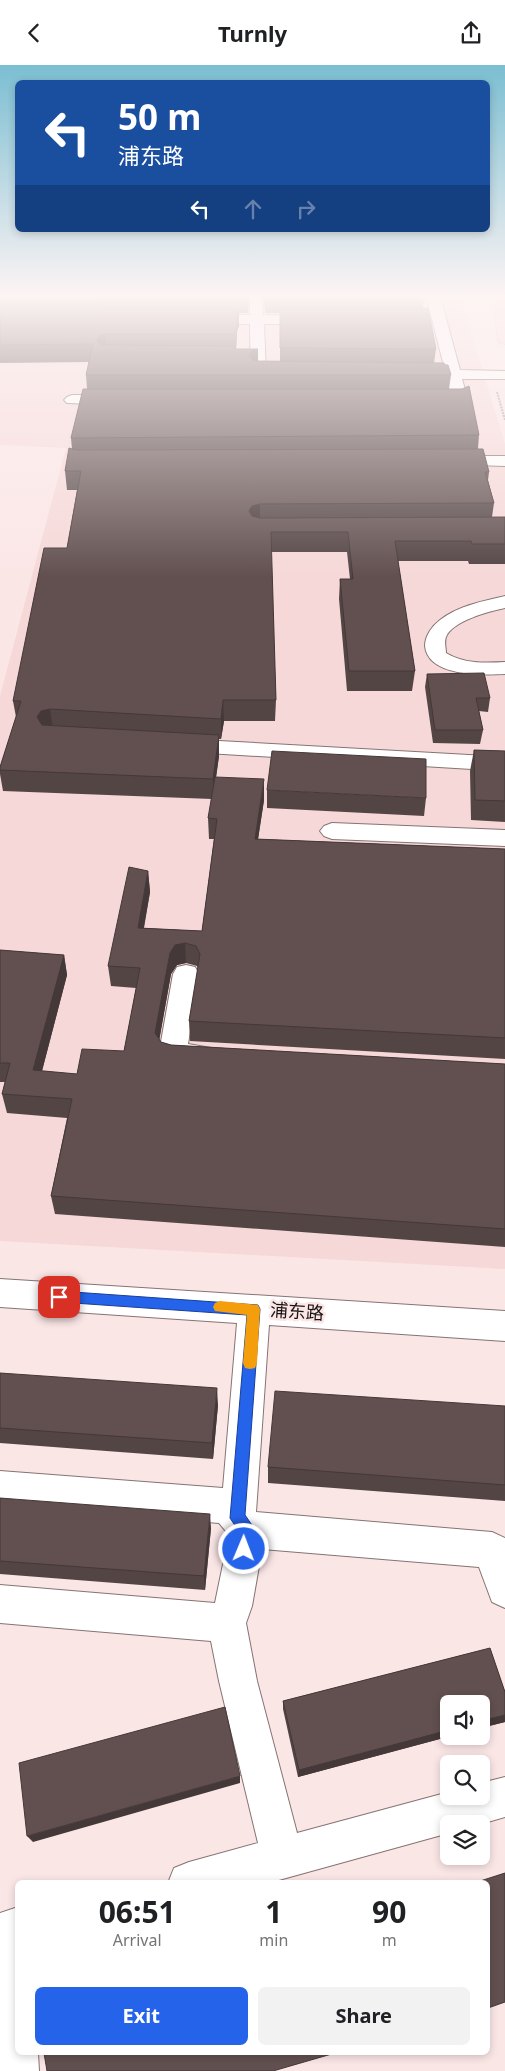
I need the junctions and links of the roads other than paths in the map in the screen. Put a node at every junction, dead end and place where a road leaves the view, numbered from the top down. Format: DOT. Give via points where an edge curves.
graph roads {
  1 [pos="261,390"];
  2 [pos="458,390"];
  3 [pos="72,400"];
  4 [pos="131,400"];
  5 [pos="239,400"];
  6 [pos="259,400"];
  7 [pos="278,400"];
  8 [pos="422,400"];
  9 [pos="431,461"];
  10 [pos="505,461"];
  11 [pos="505,602"];
  12 [pos="505,668"];
  13 [pos="161,745"];
  14 [pos="505,764"];
  15 [pos="332,831"];
  16 [pos="505,839"];
  17 [pos="186,974"];
  18 [pos="222,1056"];
  19 [pos="0,1293"];
  20 [pos="254,1309"];
  21 [pos="505,1326"];
  22 [pos="0,1488"];
  23 [pos="243,1524"];
  24 [pos="498,1551"];
  25 [pos="505,1589"];
  26 [pos="0,1604"];
  27 [pos="227,1623"];
  28 [pos="505,1797"];
  29 [pos="282,1857"];
  30 [pos="200,1880"];
  31 [pos="9,1931"];
  32 [pos="15,2051"];
  33 [pos="15,2055"];
  34 [pos="16,2071"];
  1 -- 6 [label="street"];
  2 -- 8 [label="street" via="460,400"];
  3 -- 4 [label="street"];
  5 -- 6 [label="street"];
  6 -- 7 [label="street"];
  9 -- 10 [label="street"];
  11 -- 12 [label="street" via="469,612 445,624 435,638 437,656 452,666"];
  13 -- 14 [label="street"];
  15 -- 16 [label="street"];
  17 -- 18 [label="street" via="174,1053"];
  19 -- 20 [label="street, 浦东路"];
  20 -- 21 [label="street, 浦东路"];
  20 -- 23 [label="street"];
  22 -- 23 [label="street" via="228,1506"];
  23 -- 24 [label="street"];
  23 -- 27 [label="street" via="233,1606"];
  24 -- 25 [label="street"];
  26 -- 27 [label="street"];
  27 -- 29 [label="street" via="238,1681"];
  28 -- 29 [label="street"];
  29 -- 30 [label="street"];
  31 -- 32 [label="street"];
  33 -- 34 [label="street"];
}
